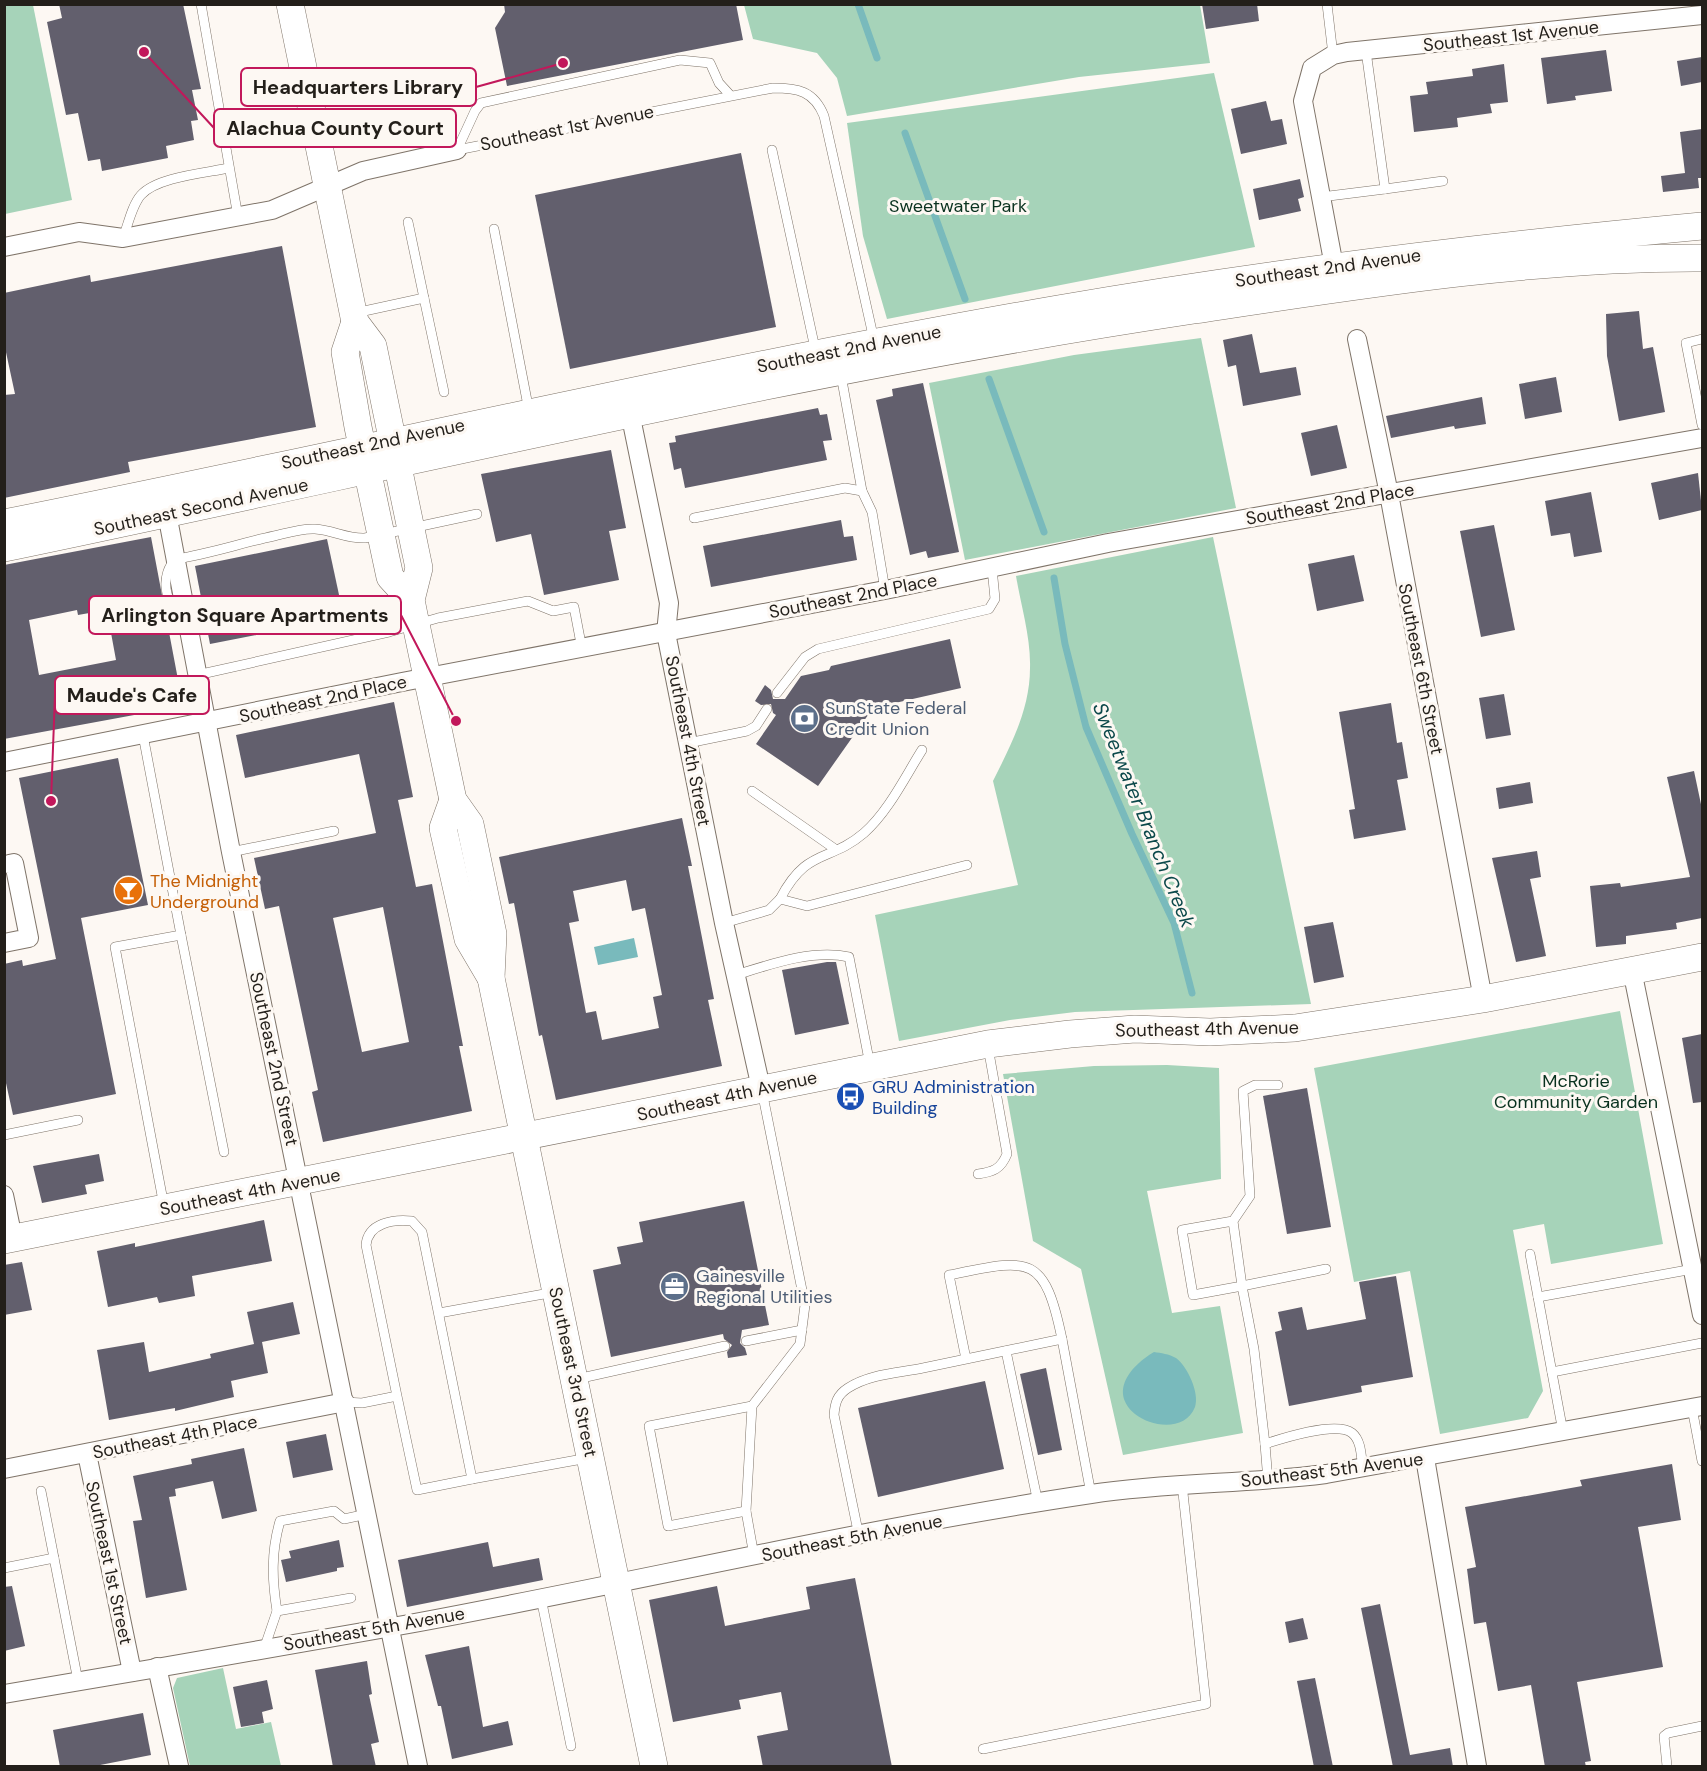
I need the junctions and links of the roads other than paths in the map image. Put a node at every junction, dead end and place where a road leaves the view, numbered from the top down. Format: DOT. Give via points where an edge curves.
graph roads {
  1 [pos="201,4"];
  2 [pos="290,4"];
  3 [pos="1327,4"];
  4 [pos="1702,15"];
  5 [pos="1366,51"];
  6 [pos="1326,58"];
  7 [pos="730,95"];
  8 [pos="458,150"];
  9 [pos="772,150"];
  10 [pos="229,168"];
  11 [pos="1443,181"];
  12 [pos="328,187"];
  13 [pos="1385,189"];
  14 [pos="1321,197"];
  15 [pos="238,217"];
  16 [pos="408,222"];
  17 [pos="1702,226"];
  18 [pos="494,229"];
  19 [pos="123,238"];
  20 [pos="4,247"];
  21 [pos="1702,258"];
  22 [pos="1340,277"];
  23 [pos="424,298"];
  24 [pos="354,318"];
  25 [pos="1357,339"];
  26 [pos="1702,339"];
  27 [pos="874,344"];
  28 [pos="829,364"];
  29 [pos="444,392"];
  30 [pos="628,404"];
  31 [pos="531,422"];
  32 [pos="1702,425"];
  33 [pos="1702,438"];
  34 [pos="395,453"];
  35 [pos="365,459"];
  36 [pos="862,491"];
  37 [pos="1389,494"];
  38 [pos="165,503"];
  39 [pos="477,514"];
  40 [pos="694,518"];
  41 [pos="4,523"];
  42 [pos="410,528"];
  43 [pos="381,535"];
  44 [pos="4,548"];
  45 [pos="176,559"];
  46 [pos="992,568"];
  47 [pos="885,590"];
  48 [pos="414,612"];
  49 [pos="666,633"];
  50 [pos="582,649"];
  51 [pos="197,675"];
  52 [pos="428,678"];
  53 [pos="777,693"];
  54 [pos="767,709"];
  55 [pos="206,723"];
  56 [pos="143,735"];
  57 [pos="688,743"];
  58 [pos="922,750"];
  59 [pos="4,762"];
  60 [pos="752,791"];
  61 [pos="334,831"];
  62 [pos="836,849"];
  63 [pos="231,852"];
  64 [pos="9,864"];
  65 [pos="967,865"];
  66 [pos="780,899"];
  67 [pos="724,923"];
  68 [pos="181,935"];
  69 [pos="4,943"];
  70 [pos="1702,957"];
  71 [pos="1632,970"];
  72 [pos="736,975"];
  73 [pos="1483,999"];
  74 [pos="988,1044"];
  75 [pos="870,1067"];
  76 [pos="1278,1085"];
  77 [pos="761,1088"];
  78 [pos="78,1120"];
  79 [pos="4,1135"];
  80 [pos="524,1137"];
  81 [pos="224,1152"];
  82 [pos="978,1174"];
  83 [pos="299,1182"];
  84 [pos="4,1195"];
  85 [pos="164,1209"];
  86 [pos="1233,1221"];
  87 [pos="9,1239"];
  88 [pos="1530,1254"];
  89 [pos="1326,1269"];
  90 [pos="1693,1269"];
  91 [pos="1242,1286"];
  92 [pos="556,1292"];
  93 [pos="1538,1297"];
  94 [pos="439,1313"];
  95 [pos="1702,1315"];
  96 [pos="802,1330"];
  97 [pos="1062,1339"];
  98 [pos="746,1341"];
  99 [pos="1702,1343"];
  100 [pos="725,1346"];
  101 [pos="1006,1351"];
  102 [pos="966,1359"];
  103 [pos="1552,1372"];
  104 [pos="574,1379"];
  105 [pos="397,1396"];
  106 [pos="345,1402"];
  107 [pos="752,1407"];
  108 [pos="1697,1407"];
  109 [pos="1563,1432"];
  110 [pos="1265,1443"];
  111 [pos="87,1454"];
  112 [pos="591,1457"];
  113 [pos="1425,1458"];
  114 [pos="1702,1461"];
  115 [pos="5,1465"];
  116 [pos="1363,1469"];
  117 [pos="472,1479"];
  118 [pos="1268,1481"];
  119 [pos="1182,1484"];
  120 [pos="42,1491"];
  121 [pos="1091,1494"];
  122 [pos="1038,1503"];
  123 [pos="746,1511"];
  124 [pos="367,1514"];
  125 [pos="859,1536"];
  126 [pos="754,1556"];
  127 [pos="54,1558"];
  128 [pos="4,1568"];
  129 [pos="617,1582"];
  130 [pos="351,1598"];
  131 [pos="541,1598"];
  132 [pos="277,1611"];
  133 [pos="389,1627"];
  134 [pos="264,1648"];
  135 [pos="157,1668"];
  136 [pos="132,1672"];
  137 [pos="78,1681"];
  138 [pos="4,1694"];
  139 [pos="1702,1726"];
  140 [pos="571,1746"];
  141 [pos="983,1749"];
  142 [pos="179,1767"];
  143 [pos="418,1767"];
  144 [pos="654,1767"];
  145 [pos="1477,1767"];
  146 [pos="1667,1767"];
  1 -- 10 [label="lane"];
  2 -- 12 [label="street, Southeast 3rd Street"];
  3 -- 6 [label="lane"];
  4 -- 5 [label="street, Southeast 1st Avenue"];
  5 -- 6 [label="street, Southeast 1st Avenue"];
  5 -- 13 [label="lane"];
  6 -- 14 [label="street" via="1312,68 1303,101"];
  7 -- 8 [label="lane, Southeast 1st Avenue"];
  7 -- 8 [label="lane" via="710,63 680,60 639,68 481,103"];
  7 -- 27 [label="lane, Southeast 1st Avenue" via="790,88 819,102 866,295"];
  8 -- 12 [label="street, Southeast 1st Avenue" via="363,171"];
  9 -- 28 [label="lane"];
  10 -- 15 [label="lane"];
  10 -- 19 [label="lane" via="150,187 139,196"];
  11 -- 13 [label="lane"];
  12 -- 15 [label="street, Southeast 1st Avenue" via="272,210"];
  12 -- 24 [label="street, Southeast 3rd Street"];
  13 -- 14 [label="lane"];
  14 -- 22 [label="street"];
  15 -- 19 [label="street, Southeast 1st Avenue"];
  16 -- 23 [label="lane"];
  17 -- 22 [label="street, Southeast 2nd Avenue" via="1554,240"];
  18 -- 31 [label="lane"];
  19 -- 20 [label="street, Southeast 1st Avenue" via="79,232"];
  21 -- 22 [label="street, Southeast 2nd Avenue"];
  22 -- 27 [label="street, Southeast 2nd Avenue" via="1054,310"];
  22 -- 28 [label="street, Southeast 2nd Avenue" via="1059,330"];
  23 -- 24 [label="lane"];
  23 -- 29 [label="lane"];
  24 -- 34 [label="street, Southeast 3rd Street" via="373,346"];
  24 -- 35 [label="street, Southeast 3rd Street" via="345,352"];
  25 -- 37 [label="street, Southeast 6th Street"];
  26 -- 32 [label="lane" via="1686,343"];
  27 -- 28 [label="street, Southeast 2nd Avenue"];
  28 -- 30 [label="street, Southeast 2nd Avenue"];
  28 -- 36 [label="lane"];
  30 -- 31 [label="street, Southeast 2nd Avenue"];
  30 -- 49 [label="street, Southeast 4th Street" via="669,603"];
  31 -- 34 [label="street, Southeast 2nd Avenue"];
  33 -- 37 [label="street, Southeast 2nd Place"];
  34 -- 35 [label="street, Southeast 2nd Avenue"];
  34 -- 42 [label="street, Southeast 3rd Street"];
  35 -- 38 [label="street, Southeast 2nd Avenue"];
  35 -- 43 [label="street, Southeast 3rd Street"];
  36 -- 40 [label="lane" via="845,488"];
  36 -- 47 [label="lane" via="872,512"];
  37 -- 46 [label="street, Southeast 2nd Place" via="1108,543"];
  37 -- 73 [label="street, Southeast 6th Street"];
  38 -- 41 [label="street, Southeast 2nd Avenue"];
  38 -- 44 [label="street, Southeast Second Avenue"];
  38 -- 45 [label="street, Southeast 2nd Street"];
  39 -- 42 [label="lane"];
  42 -- 43 [label="lane"];
  42 -- 48 [label="street, Southeast 3rd Street" via="419,568"];
  43 -- 45 [label="lane" via="351,539 316,529 305,530"];
  43 -- 48 [label="street, Southeast 3rd Street" via="390,578"];
  45 -- 51 [label="street, Southeast 2nd Street"];
  46 -- 47 [label="street, Southeast 2nd Place"];
  46 -- 53 [label="lane" via="995,598 989,609 818,649 804,657"];
  47 -- 49 [label="street, Southeast 2nd Place"];
  48 -- 50 [label="lane" via="528,601 553,611 574,607"];
  48 -- 51 [label="lane" via="390,632"];
  48 -- 52 [label="street, Southeast 3rd Street"];
  49 -- 50 [label="street, Southeast 2nd Place"];
  49 -- 57 [label="street, Southeast 4th Street"];
  50 -- 52 [label="street, Southeast 2nd Place"];
  51 -- 55 [label="street, Southeast 2nd Street"];
  52 -- 55 [label="street, Southeast 2nd Place"];
  52 -- 80 [label="street, Southeast 3rd Street" via="453,800 443,828 468,939 491,978"];
  54 -- 57 [label="lane" via="756,726 747,731"];
  55 -- 56 [label="street, Southeast 2nd Place"];
  55 -- 63 [label="street, Southeast 2nd Street"];
  56 -- 59 [label="street, Southeast 2nd Place"];
  56 -- 68 [label="lane"];
  57 -- 67 [label="street, Southeast 4th Street"];
  58 -- 62 [label="lane" via="874,823 864,834"];
  60 -- 62 [label="lane"];
  61 -- 63 [label="lane"];
  62 -- 66 [label="lane" via="800,867"];
  63 -- 83 [label="street, Southeast 2nd Street"];
  64 -- 69 [label="street" via="14,863 29,938"];
  65 -- 66 [label="lane" via="807,906"];
  66 -- 67 [label="lane" via="769,910"];
  67 -- 72 [label="street, Southeast 4th Street"];
  68 -- 81 [label="lane"];
  68 -- 85 [label="lane" via="115,947"];
  70 -- 71 [label="street, Southeast 4th Avenue"];
  71 -- 73 [label="street, Southeast 4th Avenue"];
  71 -- 90 [label="street"];
  72 -- 75 [label="lane" via="777,962 834,953 849,957"];
  72 -- 77 [label="street, Southeast 4th Street"];
  73 -- 74 [label="street, Southeast 4th Avenue" via="1295,1029 1135,1029"];
  74 -- 75 [label="street, Southeast 4th Avenue"];
  74 -- 82 [label="lane" via="1007,1154 993,1172"];
  75 -- 77 [label="street, Southeast 4th Avenue"];
  76 -- 86 [label="lane" via="1255,1085 1243,1091 1250,1196"];
  77 -- 80 [label="street, Southeast 4th Avenue"];
  77 -- 96 [label="lane" via="804,1305"];
  78 -- 79 [label="lane"];
  80 -- 83 [label="street, Southeast 4th Avenue"];
  80 -- 92 [label="street, Southeast 3rd Street"];
  83 -- 85 [label="street, Southeast 4th Avenue"];
  83 -- 106 [label="street, Southeast 2nd Street"];
  84 -- 87 [label="street"];
  85 -- 87 [label="street, Southeast 4th Avenue"];
  86 -- 91 [label="lane"];
  86 -- 91 [label="lane" via="1182,1230 1193,1295"];
  88 -- 93 [label="lane"];
  89 -- 91 [label="lane"];
  90 -- 93 [label="lane"];
  90 -- 95 [label="street"];
  91 -- 110 [label="lane"];
  92 -- 94 [label="lane"];
  92 -- 104 [label="street, Southeast 3rd Street"];
  93 -- 103 [label="lane"];
  94 -- 105 [label="lane" via="418,1225 401,1220 375,1228 366,1237 366,1245"];
  94 -- 117 [label="lane"];
  96 -- 98 [label="lane"];
  96 -- 107 [label="lane" via="800,1344"];
  97 -- 101 [label="lane"];
  97 -- 102 [label="lane" via="1049,1288 1031,1269 1005,1264 949,1275"];
  97 -- 121 [label="lane"];
  99 -- 103 [label="lane"];
  100 -- 104 [label="lane"];
  101 -- 102 [label="lane"];
  101 -- 122 [label="lane"];
  102 -- 125 [label="lane" via="865,1379 846,1389 835,1401 834,1415"];
  103 -- 109 [label="lane"];
  104 -- 112 [label="street, Southeast 3rd Street"];
  105 -- 106 [label="lane"];
  105 -- 117 [label="lane" via="417,1490"];
  106 -- 111 [label="street, Southeast 4th Place"];
  106 -- 124 [label="street, Southeast 2nd Street"];
  107 -- 123 [label="lane"];
  107 -- 123 [label="lane" via="649,1426 668,1526"];
  108 -- 109 [label="street, Southeast 5th Avenue"];
  108 -- 114 [label="lane"];
  109 -- 113 [label="street, Southeast 5th Avenue"];
  110 -- 116 [label="lane" via="1313,1432 1352,1432 1358,1441"];
  110 -- 118 [label="lane"];
  111 -- 115 [label="street, Southeast 4th Place"];
  111 -- 136 [label="street, Southeast 1st Street"];
  112 -- 117 [label="lane"];
  112 -- 129 [label="street, Southeast 3rd Street"];
  113 -- 116 [label="street, Southeast 5th Avenue"];
  113 -- 145 [label="street"];
  116 -- 118 [label="street, Southeast 5th Avenue"];
  118 -- 119 [label="street, Southeast 5th Avenue"];
  119 -- 121 [label="street, Southeast 5th Avenue"];
  119 -- 141 [label="lane" via="1206,1704"];
  120 -- 127 [label="lane"];
  121 -- 122 [label="street, Southeast 5th Avenue"];
  122 -- 125 [label="street, Southeast 5th Avenue"];
  123 -- 126 [label="lane"];
  124 -- 132 [label="lane" via="344,1519 334,1511 280,1521 272,1566"];
  124 -- 133 [label="street, Southeast 2nd Street"];
  125 -- 126 [label="street, Southeast 5th Avenue"];
  126 -- 129 [label="street, Southeast 5th Avenue"];
  127 -- 128 [label="lane"];
  127 -- 137 [label="lane"];
  129 -- 131 [label="street, Southeast 5th Avenue"];
  129 -- 144 [label="street, Southeast 3rd Street"];
  130 -- 132 [label="lane"];
  131 -- 133 [label="street, Southeast 5th Avenue"];
  131 -- 140 [label="lane"];
  132 -- 134 [label="lane"];
  133 -- 134 [label="street, Southeast 5th Avenue"];
  133 -- 143 [label="street, Southeast 2nd Street"];
  134 -- 135 [label="street, Southeast 5th Avenue"];
  135 -- 136 [label="street, Southeast 5th Avenue"];
  135 -- 142 [label="street"];
  136 -- 137 [label="street, Southeast 5th Avenue"];
  137 -- 138 [label="street, Southeast 5th Avenue"];
  139 -- 146 [label="lane" via="1664,1736"];
}
